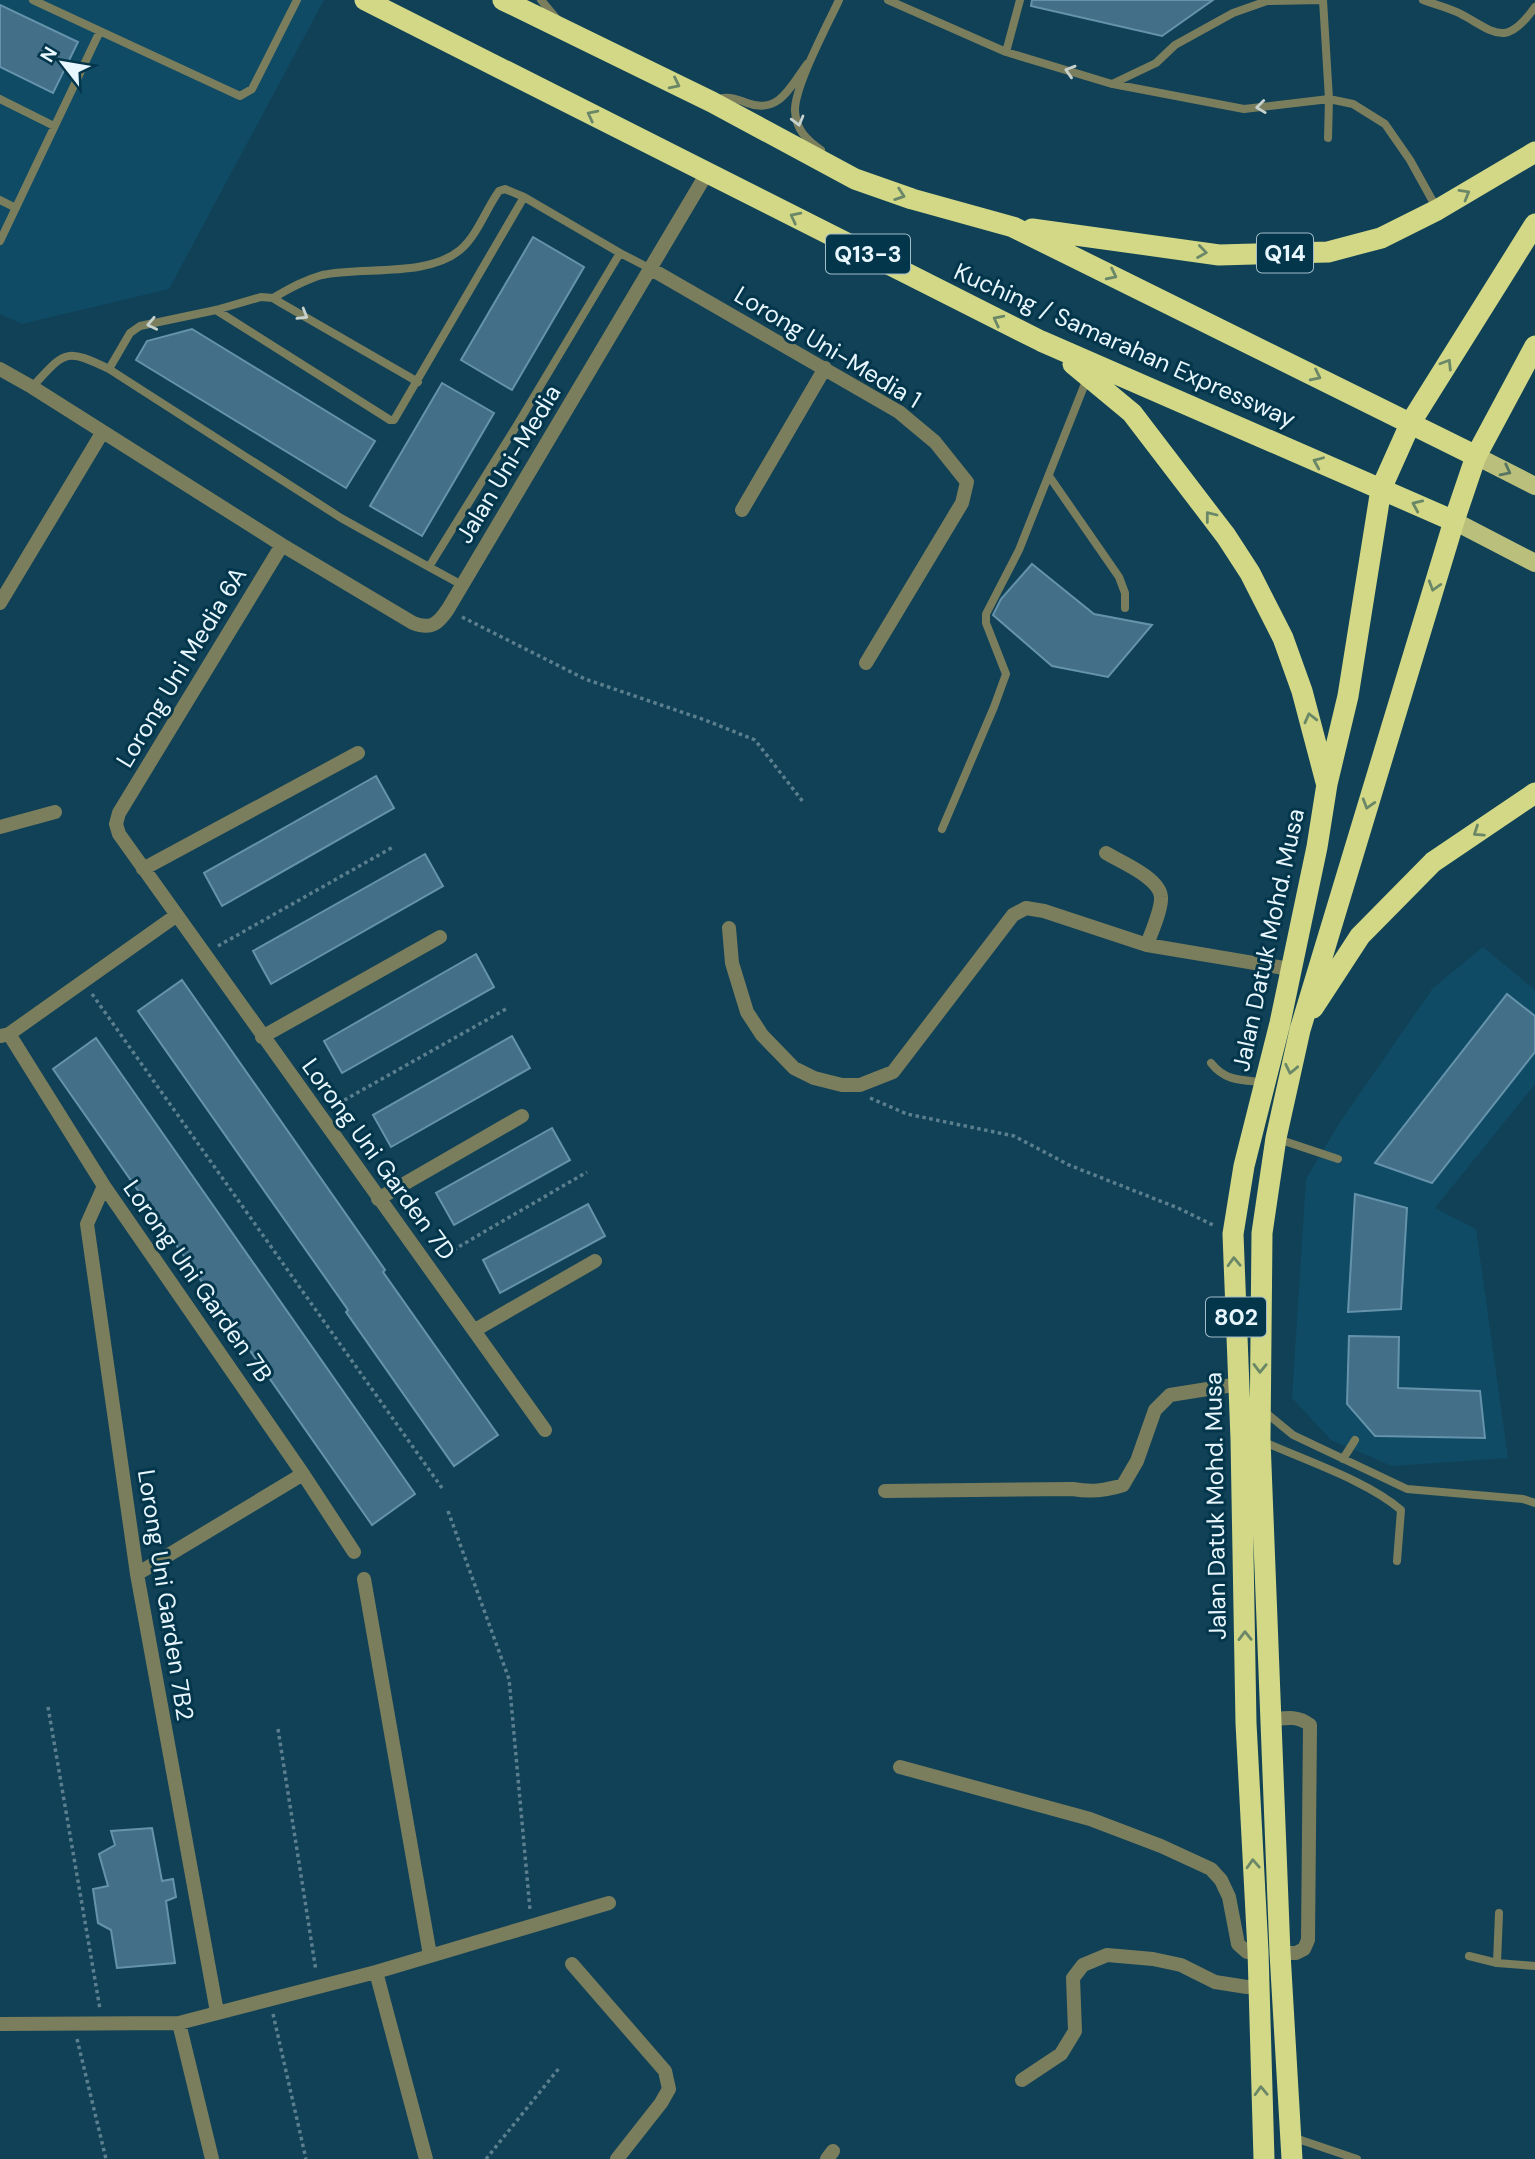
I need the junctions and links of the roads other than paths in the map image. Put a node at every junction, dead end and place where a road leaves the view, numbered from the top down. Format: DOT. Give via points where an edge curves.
graph roads {
  1 [pos="33,0"];
  2 [pos="297,0"];
  3 [pos="365,0"];
  4 [pos="503,0"];
  5 [pos="541,0"];
  6 [pos="839,0"];
  7 [pos="888,0"];
  8 [pos="1020,0"];
  9 [pos="1333,0"];
  10 [pos="1423,0"];
  11 [pos="1323,7"];
  12 [pos="1535,7"];
  13 [pos="100,31"];
  14 [pos="568,32"];
  15 [pos="1006,52"];
  16 [pos="813,56"];
  17 [pos="1112,84"];
  18 [pos="0,99"];
  19 [pos="1329,99"];
  20 [pos="712,102"];
  21 [pos="54,127"];
  22 [pos="1328,138"];
  23 [pos="1535,152"];
  24 [pos="707,173"];
  25 [pos="855,179"];
  26 [pos="524,197"];
  27 [pos="0,200"];
  28 [pos="16,208"];
  29 [pos="1437,210"];
  30 [pos="1535,224"];
  31 [pos="1013,227"];
  32 [pos="0,241"];
  33 [pos="620,253"];
  34 [pos="651,270"];
  35 [pos="273,298"];
  36 [pos="216,310"];
  37 [pos="1041,341"];
  38 [pos="1535,346"];
  39 [pos="825,368"];
  40 [pos="0,369"];
  41 [pos="109,369"];
  42 [pos="1088,375"];
  43 [pos="418,382"];
  44 [pos="32,387"];
  45 [pos="1411,422"];
  46 [pos="102,433"];
  47 [pos="1476,456"];
  48 [pos="1049,476"];
  49 [pos="1535,486"];
  50 [pos="1381,489"];
  51 [pos="742,510"];
  52 [pos="1454,521"];
  53 [pos="282,545"];
  54 [pos="1535,563"];
  55 [pos="429,567"];
  56 [pos="463,585"];
  57 [pos="0,603"];
  58 [pos="1125,608"];
  59 [pos="866,663"];
  60 [pos="358,753"];
  61 [pos="1327,784"];
  62 [pos="1535,793"];
  63 [pos="54,812"];
  64 [pos="119,813"];
  65 [pos="0,827"];
  66 [pos="942,829"];
  67 [pos="1106,853"];
  68 [pos="143,869"];
  69 [pos="177,915"];
  70 [pos="729,928"];
  71 [pos="440,937"];
  72 [pos="1147,945"];
  73 [pos="1290,969"];
  74 [pos="1300,1030"];
  75 [pos="4,1035"];
  76 [pos="262,1037"];
  77 [pos="1211,1063"];
  78 [pos="1265,1082"];
  79 [pos="522,1116"];
  80 [pos="1276,1138"];
  81 [pos="1338,1159"];
  82 [pos="104,1186"];
  83 [pos="378,1199"];
  84 [pos="595,1261"];
  85 [pos="475,1330"];
  86 [pos="1239,1384"];
  87 [pos="1260,1408"];
  88 [pos="545,1430"];
  89 [pos="1260,1440"];
  90 [pos="1355,1440"];
  91 [pos="1343,1460"];
  92 [pos="303,1474"];
  93 [pos="885,1491"];
  94 [pos="1535,1503"];
  95 [pos="354,1552"];
  96 [pos="1398,1561"];
  97 [pos="137,1574"];
  98 [pos="364,1579"];
  99 [pos="1271,1720"];
  100 [pos="900,1767"];
  101 [pos="609,1903"];
  102 [pos="1499,1913"];
  103 [pos="1269,1952"];
  104 [pos="430,1955"];
  105 [pos="1469,1956"];
  106 [pos="1497,1963"];
  107 [pos="572,1964"];
  108 [pos="1535,1966"];
  109 [pos="376,1972"];
  110 [pos="1258,1987"];
  111 [pos="217,2012"];
  112 [pos="179,2023"];
  113 [pos="0,2024"];
  114 [pos="1022,2080"];
  115 [pos="1292,2137"];
  116 [pos="212,2159"];
  117 [pos="426,2159"];
  118 [pos="617,2159"];
  119 [pos="1264,2159"];
  120 [pos="1292,2159"];
  121 [pos="1357,2159"];
  1 -- 13 [label="lane"];
  2 -- 13 [label="lane" via="252,89 240,96"];
  24 -- 3 [label="highway, Kuching / Samarahan Expressway / Q13-3, one-way"];
  4 -- 14 [label="highway, Kuching / Samarahan Expressway / Q13-3"];
  5 -- 14 [label="lane"];
  6 -- 16 [label="lane"];
  7 -- 15 [label="lane"];
  8 -- 15 [label="lane"];
  9 -- 11 [label="lane"];
  10 -- 12 [label="lane" via="1494,34 1510,32"];
  11 -- 17 [label="lane" via="1323,0 1267,1 1233,13 1175,46 1156,63"];
  11 -- 19 [label="lane"];
  13 -- 21 [label="lane"];
  14 -- 20 [label="highway, Kuching / Samarahan Expressway / Q13-3, one-way"];
  17 -- 15 [label="lane, one-way"];
  16 -- 20 [label="lane" via="773,104 763,107 724,98"];
  16 -- 25 [label="lane, one-way" via="795,108 797,122 810,142"];
  19 -- 17 [label="lane, one-way" via="1244,109"];
  18 -- 21 [label="lane"];
  19 -- 22 [label="lane"];
  19 -- 29 [label="lane" via="1353,104 1385,124"];
  20 -- 25 [label="highway, Kuching / Samarahan Expressway / Q13-3"];
  21 -- 28 [label="lane"];
  29 -- 23 [label="highway, Q14, one-way"];
  24 -- 34 [label="street, Jalan Uni-Media"];
  37 -- 24 [label="highway, Kuching / Samarahan Expressway / Q13-3, one-way"];
  25 -- 31 [label="highway, Kuching / Samarahan Expressway / Q13-3, one-way"];
  26 -- 33 [label="lane"];
  26 -- 35 [label="lane" via="499,191 461,250 438,262 324,275"];
  26 -- 43 [label="lane"];
  27 -- 28 [label="lane"];
  28 -- 32 [label="lane"];
  31 -- 29 [label="highway, Q14, one-way" via="1219,255 1328,252 1381,238"];
  45 -- 30 [label="highway, Jalan Datuk Mohd. Musa, one-way"];
  31 -- 45 [label="highway, Kuching / Samarahan Expressway / Q13-3, one-way"];
  33 -- 34 [label="lane"];
  33 -- 55 [label="lane"];
  34 -- 39 [label="street, Lorong Uni-Media 1"];
  34 -- 56 [label="street, Jalan Uni-Media"];
  35 -- 36 [label="lane"];
  35 -- 43 [label="lane, one-way"];
  36 -- 41 [label="lane, one-way" via="140,326 130,333"];
  36 -- 43 [label="lane" via="390,419 397,418"];
  37 -- 42 [label="highway"];
  50 -- 37 [label="highway, Kuching / Samarahan Expressway / Q13-3, one-way"];
  38 -- 47 [label="highway, Jalan Datuk Mohd. Musa"];
  39 -- 51 [label="street"];
  39 -- 59 [label="street, Lorong Uni-Media 1" via="899,412 935,442 967,482 962,503"];
  40 -- 44 [label="street"];
  41 -- 44 [label="lane" via="80,355 69,355 59,359"];
  41 -- 55 [label="lane" via="341,518"];
  42 -- 48 [label="lane"];
  61 -- 42 [label="highway, one-way" via="1303,691 1251,573 1132,413"];
  44 -- 46 [label="street"];
  45 -- 47 [label="highway, Kuching / Samarahan Expressway / Q13-3"];
  45 -- 50 [label="highway, Jalan Datuk Mohd. Musa"];
  46 -- 53 [label="street"];
  46 -- 57 [label="street"];
  47 -- 49 [label="main road, Q13-3, one-way"];
  47 -- 52 [label="highway, Jalan Datuk Mohd. Musa"];
  48 -- 58 [label="lane" via="1119,577"];
  48 -- 66 [label="lane" via="986,614 1006,674"];
  52 -- 50 [label="highway, Kuching / Samarahan Expressway / Q13-3, one-way"];
  50 -- 61 [label="highway, Jalan Datuk Mohd. Musa / 802" via="1348,696"];
  52 -- 54 [label="main road, Q13-3"];
  52 -- 74 [label="highway, Jalan Datuk Mohd. Musa / 802, one-way"];
  53 -- 56 [label="street, Jalan Uni-Media" via="423,627 441,620"];
  53 -- 64 [label="street, Lorong Uni Media 6A"];
  55 -- 56 [label="lane"];
  60 -- 68 [label="street"];
  61 -- 73 [label="highway, Jalan Datuk Mohd. Musa / 802"];
  62 -- 74 [label="highway, one-way" via="1433,862 1369,926"];
  63 -- 65 [label="street"];
  64 -- 68 [label="street, Lorong Uni Garden 7D" via="118,834"];
  67 -- 72 [label="street" via="1159,887 1162,899"];
  68 -- 69 [label="street, Lorong Uni Garden 7D"];
  69 -- 75 [label="street"];
  69 -- 76 [label="street, Lorong Uni Garden 7D"];
  70 -- 72 [label="street" via="739,987 747,1012 762,1035 794,1068 842,1086 860,1085 893,1072 993,938 1013,915 1026,908"];
  71 -- 76 [label="street"];
  72 -- 73 [label="street"];
  73 -- 78 [label="highway, Jalan Datuk Mohd. Musa / 802"];
  74 -- 80 [label="highway, Jalan Datuk Mohd. Musa / 802, one-way"];
  75 -- 82 [label="street, Lorong Uni Garden 7B"];
  76 -- 83 [label="street, Lorong Uni Garden 7D"];
  77 -- 78 [label="lane" via="1229,1079"];
  86 -- 78 [label="highway, Jalan Datuk Mohd. Musa / 802, one-way" via="1233,1234"];
  79 -- 83 [label="street"];
  80 -- 81 [label="lane"];
  80 -- 87 [label="highway, Jalan Datuk Mohd. Musa / 802, one-way" via="1262,1233"];
  82 -- 92 [label="street, Lorong Uni Garden 7B"];
  82 -- 97 [label="street, Lorong Uni Garden 7B2" via="87,1224"];
  83 -- 85 [label="street, Lorong Uni Garden 7D"];
  84 -- 85 [label="street"];
  85 -- 88 [label="street, Lorong Uni Garden 7D"];
  86 -- 93 [label="street" via="1170,1395 1155,1410 1123,1485 1109,1490"];
  103 -- 86 [label="highway, Jalan Datuk Mohd. Musa / 802, one-way" via="1246,1723"];
  87 -- 89 [label="highway, Jalan Datuk Mohd. Musa / 802"];
  87 -- 91 [label="lane" via="1293,1435"];
  89 -- 96 [label="lane" via="1389,1499 1401,1510"];
  89 -- 99 [label="highway, Jalan Datuk Mohd. Musa / 802"];
  90 -- 91 [label="lane"];
  91 -- 94 [label="lane" via="1407,1489"];
  92 -- 95 [label="street, Lorong Uni Garden 7B"];
  92 -- 97 [label="street"];
  97 -- 111 [label="street, Lorong Uni Garden 7B2"];
  98 -- 104 [label="street"];
  99 -- 103 [label="highway, Jalan Datuk Mohd. Musa / 802"];
  99 -- 103 [label="street" via="1294,1717 1310,1724 1308,1940 1296,1953"];
  100 -- 103 [label="street" via="1090,1819 1211,1869 1229,1897 1238,1944 1247,1952"];
  101 -- 104 [label="street"];
  102 -- 106 [label="lane"];
  103 -- 110 [label="highway, Jalan Datuk Mohd. Musa / 802"];
  103 -- 115 [label="highway, Jalan Datuk Mohd. Musa / 802"];
  104 -- 109 [label="street"];
  105 -- 106 [label="lane"];
  106 -- 108 [label="lane"];
  107 -- 118 [label="street" via="665,2071 669,2089 662,2103"];
  109 -- 111 [label="street"];
  109 -- 117 [label="street"];
  110 -- 114 [label="street" via="1215,1982 1181,1965 1107,1955 1083,1965 1073,1978 1075,2031 1061,2054"];
  119 -- 110 [label="highway, Jalan Datuk Mohd. Musa / 802, one-way"];
  111 -- 112 [label="street"];
  112 -- 113 [label="street"];
  112 -- 116 [label="street"];
  115 -- 120 [label="highway, Jalan Datuk Mohd. Musa / 802"];
  115 -- 121 [label="lane"];
}
